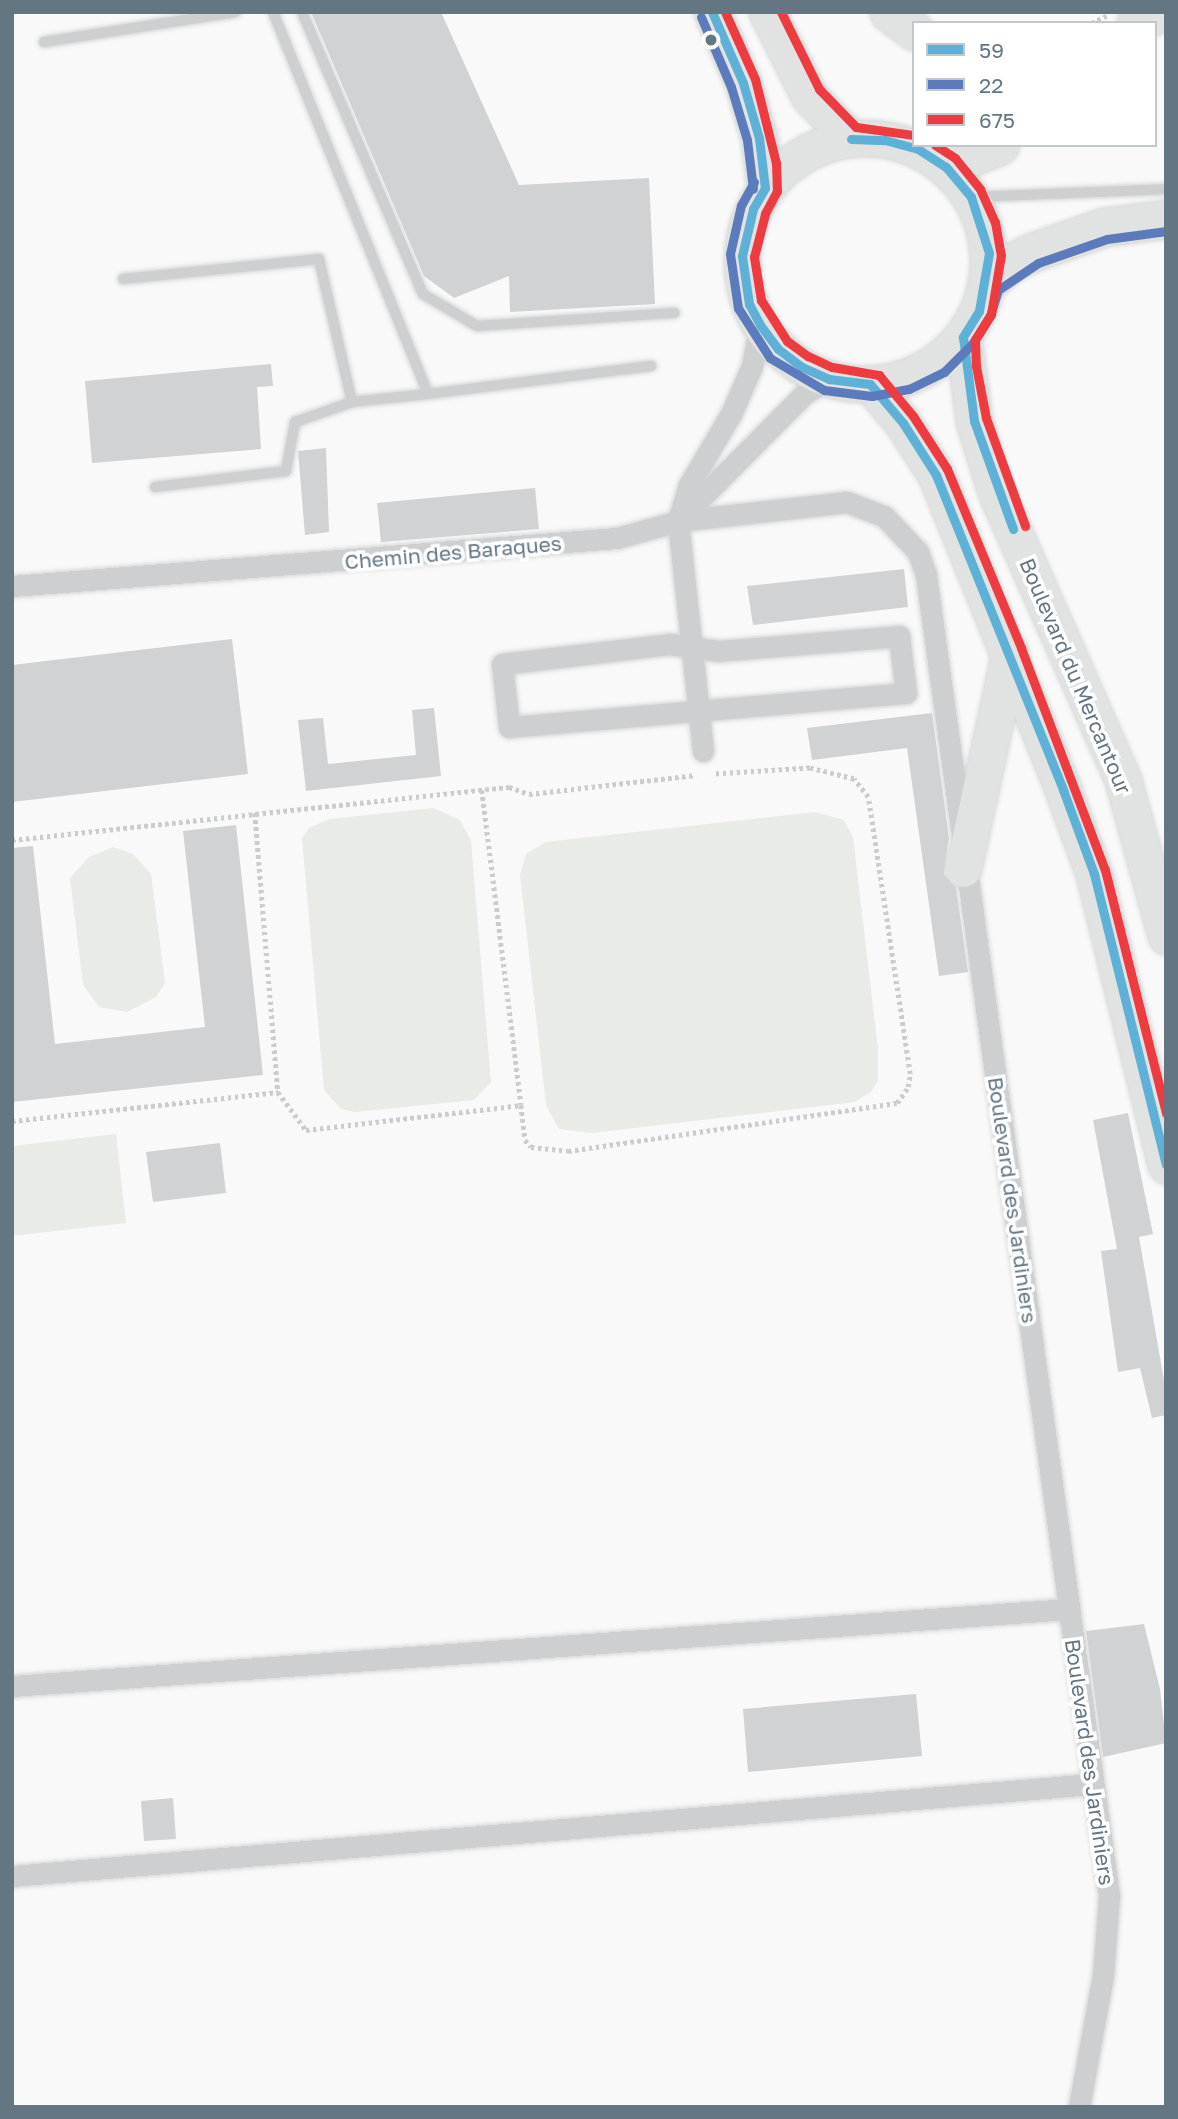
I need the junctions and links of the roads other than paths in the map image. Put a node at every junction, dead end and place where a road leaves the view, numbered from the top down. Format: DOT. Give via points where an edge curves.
graph roads {
  1 [pos="236,12"];
  2 [pos="273,12"];
  3 [pos="302,12"];
  4 [pos="712,12"];
  5 [pos="767,12"];
  6 [pos="889,12"];
  7 [pos="912,29"];
  8 [pos="44,42"];
  9 [pos="852,139"];
  10 [pos="996,147"];
  11 [pos="946,167"];
  12 [pos="765,188"];
  13 [pos="1166,189"];
  14 [pos="971,197"];
  15 [pos="1166,219"];
  16 [pos="123,279"];
  17 [pos="987,283"];
  18 [pos="675,313"];
  19 [pos="760,326"];
  20 [pos="963,337"];
  21 [pos="651,366"];
  22 [pos="829,379"];
  23 [pos="870,384"];
  24 [pos="428,394"];
  25 [pos="352,402"];
  26 [pos="155,487"];
  27 [pos="678,521"];
  28 [pos="12,586"];
  29 [pos="691,645"];
  30 [pos="1010,652"];
  31 [pos="698,709"];
  32 [pos="703,751"];
  33 [pos="964,869"];
  34 [pos="1166,936"];
  35 [pos="1166,1165"];
  36 [pos="1068,1609"];
  37 [pos="12,1686"];
  38 [pos="1092,1784"];
  39 [pos="12,1875"];
  40 [pos="1079,2107"];
  1 -- 8 [label="lane"];
  2 -- 24 [label="lane"];
  3 -- 18 [label="lane" via="423,294 477,326"];
  4 -- 12 [label="main road" via="743,83 759,138"];
  5 -- 9 [label="main road" via="796,77 820,109"];
  6 -- 7 [label="highway"];
  9 -- 11 [label="main road" via="885,139 918,149"];
  9 -- 12 [label="main road" via="818,147 789,164"];
  10 -- 11 [label="highway" via="963,164"];
  11 -- 14 [label="main road"];
  12 -- 19 [label="main road" via="753,209 742,256 749,304"];
  13 -- 14 [label="lane"];
  14 -- 17 [label="main road" via="989,253"];
  15 -- 17 [label="highway" via="1104,227 1033,252"];
  16 -- 25 [label="lane" via="319,259"];
  17 -- 20 [label="main road" via="979,311"];
  19 -- 22 [label="main road" via="786,355"];
  19 -- 27 [label="street" via="752,366 731,414 689,485"];
  20 -- 23 [label="main road" via="937,362 905,378"];
  20 -- 34 [label="main road, Boulevard du Mercantour" via="974,421 996,492 1123,780"];
  21 -- 24 [label="lane"];
  22 -- 23 [label="main road"];
  22 -- 27 [label="street" via="805,393"];
  23 -- 30 [label="main road" via="936,475"];
  24 -- 25 [label="lane"];
  25 -- 26 [label="lane" via="295,422 286,471"];
  27 -- 28 [label="street, Chemin des Baraques" via="617,538"];
  27 -- 29 [label="street"];
  27 -- 33 [label="street, Boulevard des Jardiniers" via="847,502 866,506 904,533 918,552 926,575"];
  29 -- 31 [label="street"];
  29 -- 31 [label="street" via="502,664 503,676 509,727"];
  29 -- 31 [label="street" via="718,651 899,636 906,693 720,711"];
  30 -- 33 [label="main road"];
  30 -- 35 [label="main road" via="1094,874"];
  31 -- 32 [label="street"];
  33 -- 36 [label="street, Boulevard des Jardiniers"];
  36 -- 37 [label="street"];
  36 -- 38 [label="street, Boulevard des Jardiniers"];
  38 -- 39 [label="street"];
  38 -- 40 [label="street, Boulevard des Jardiniers" via="1109,1896 1109,1936"];
}
